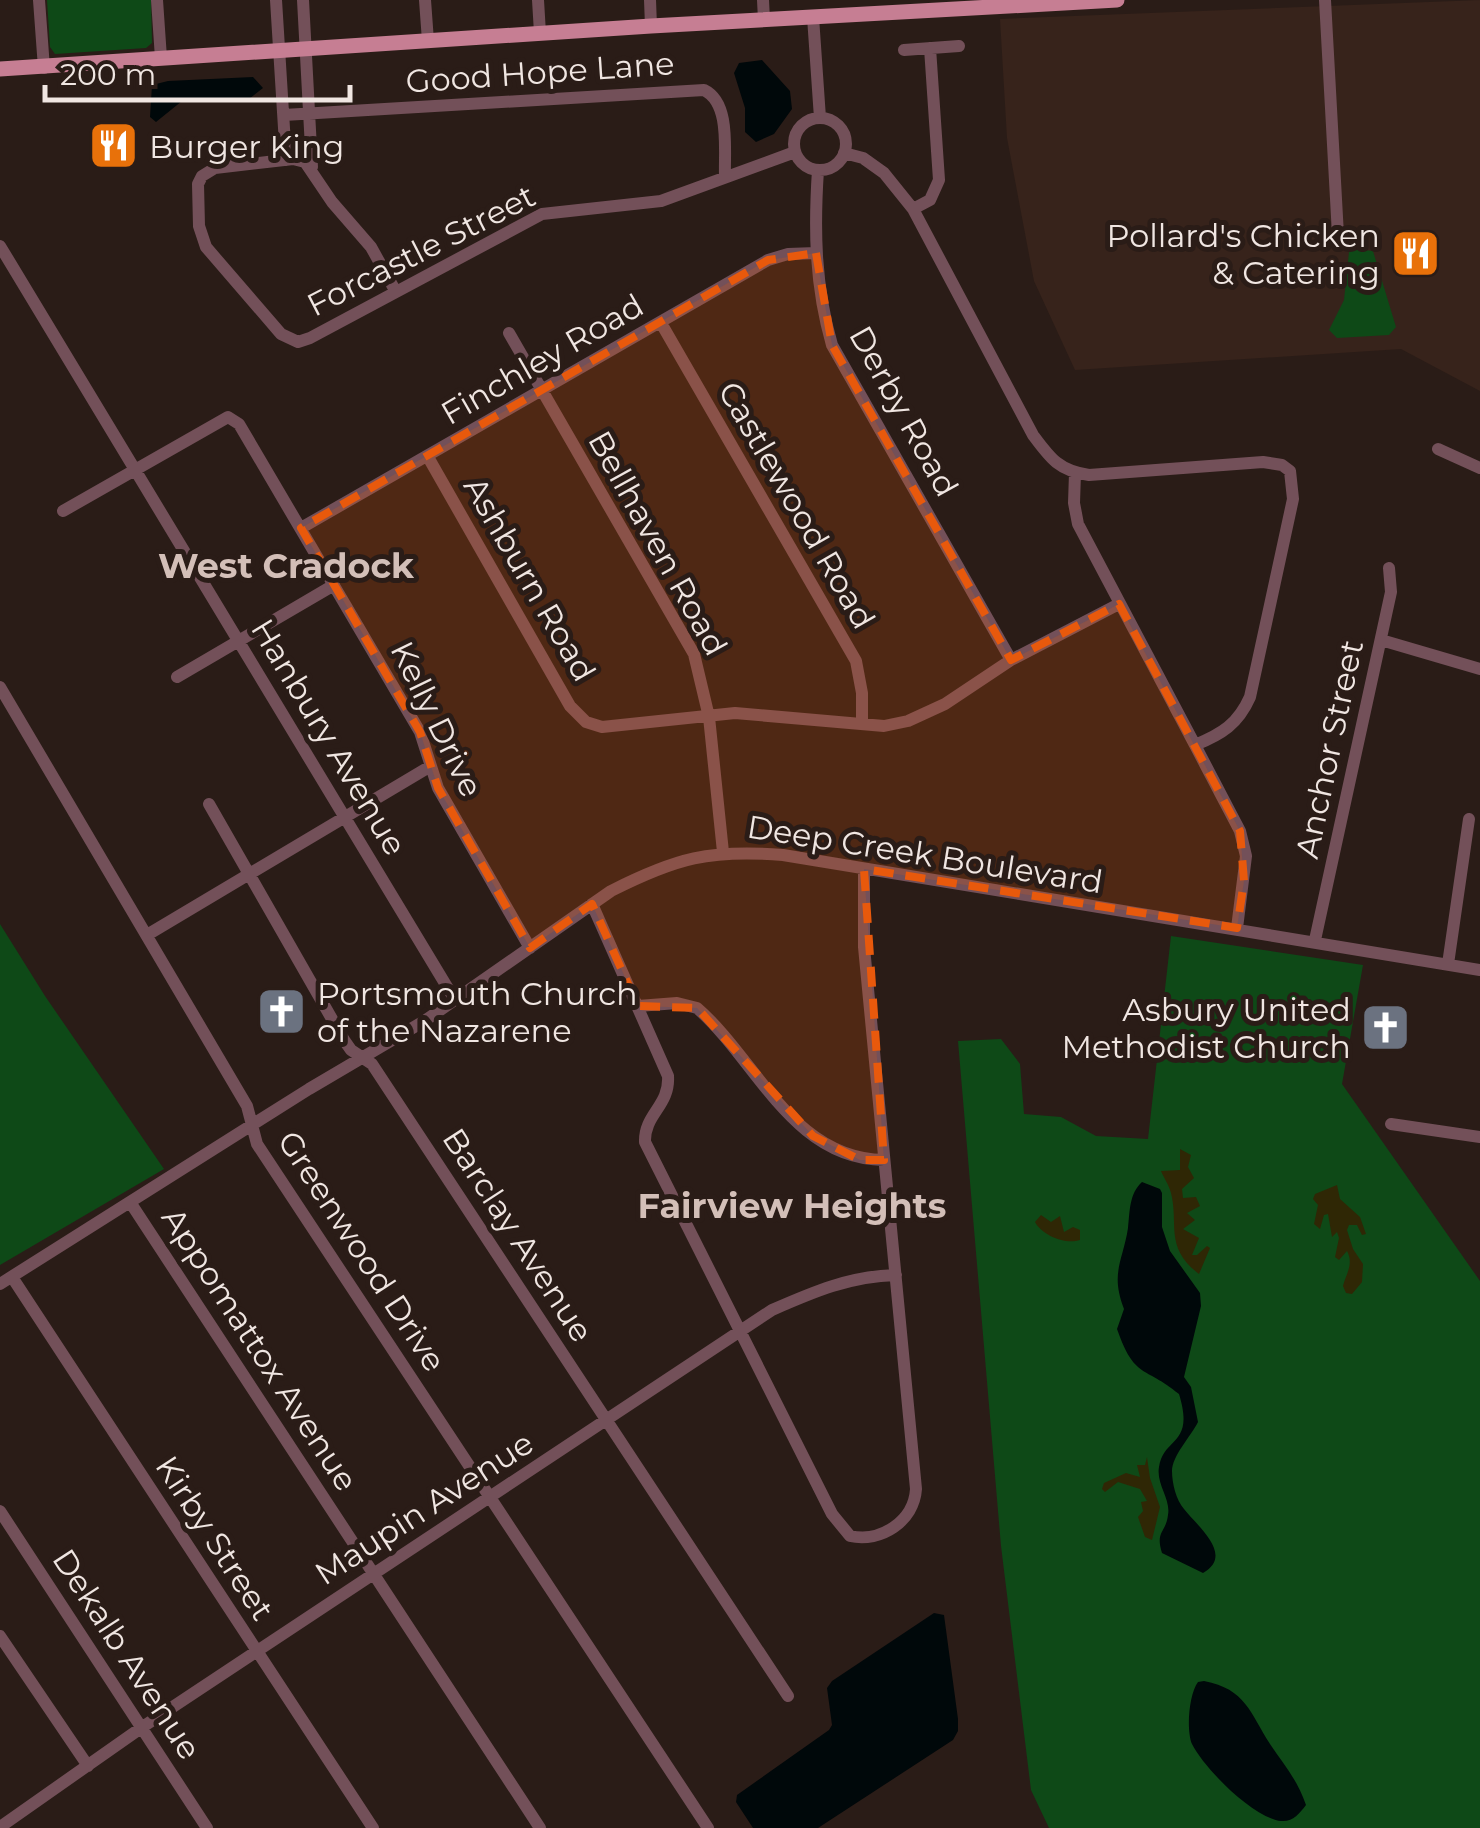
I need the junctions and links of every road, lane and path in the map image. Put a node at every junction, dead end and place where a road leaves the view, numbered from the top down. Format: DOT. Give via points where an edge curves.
graph roads {
  1 [pos="40,0"];
  2 [pos="157,0"];
  3 [pos="276,0"];
  4 [pos="303,0"];
  5 [pos="424,0"];
  6 [pos="538,0"];
  7 [pos="650,0"];
  8 [pos="763,0"];
  9 [pos="1117,0"];
  10 [pos="1324,0"];
  11 [pos="1100,1"];
  12 [pos="987,3"];
  13 [pos="878,6"];
  14 [pos="812,17"];
  15 [pos="764,20"];
  16 [pos="651,26"];
  17 [pos="540,33"];
  18 [pos="428,40"];
  19 [pos="959,46"];
  20 [pos="306,48"];
  21 [pos="930,48"];
  22 [pos="280,50"];
  23 [pos="904,50"];
  24 [pos="160,58"];
  25 [pos="44,68"];
  26 [pos="0,69"];
  27 [pos="309,114"];
  28 [pos="284,115"];
  29 [pos="820,118"];
  30 [pos="795,152"];
  31 [pos="844,153"];
  32 [pos="286,160"];
  33 [pos="312,167"];
  34 [pos="818,170"];
  35 [pos="725,177"];
  36 [pos="913,209"];
  37 [pos="1338,235"];
  38 [pos="0,246"];
  39 [pos="816,253"];
  40 [pos="396,292"];
  41 [pos="660,323"];
  42 [pos="509,333"];
  43 [pos="543,391"];
  44 [pos="1438,449"];
  45 [pos="428,457"];
  46 [pos="1480,468"];
  47 [pos="137,471"];
  48 [pos="1075,473"];
  49 [pos="63,510"];
  50 [pos="301,528"];
  51 [pos="1389,568"];
  52 [pos="334,585"];
  53 [pos="1120,604"];
  54 [pos="239,640"];
  55 [pos="1381,640"];
  56 [pos="1011,660"];
  57 [pos="1480,669"];
  58 [pos="176,677"];
  59 [pos="0,687"];
  60 [pos="709,717"];
  61 [pos="862,721"];
  62 [pos="1196,745"];
  63 [pos="429,767"];
  64 [pos="209,804"];
  65 [pos="344,815"];
  66 [pos="1469,819"];
  67 [pos="723,852"];
  68 [pos="864,869"];
  69 [pos="248,876"];
  70 [pos="592,904"];
  71 [pos="1237,928"];
  72 [pos="146,935"];
  73 [pos="1314,940"];
  74 [pos="530,948"];
  75 [pos="1448,964"];
  76 [pos="1480,970"];
  77 [pos="455,1000"];
  78 [pos="638,1006"];
  79 [pos="362,1056"];
  80 [pos="1391,1124"];
  81 [pos="252,1126"];
  82 [pos="1480,1137"];
  83 [pos="884,1160"];
  84 [pos="130,1202"];
  85 [pos="896,1274"];
  86 [pos="6,1280"];
  87 [pos="742,1331"];
  88 [pos="607,1422"];
  89 [pos="491,1499"];
  90 [pos="0,1511"];
  91 [pos="374,1574"];
  92 [pos="0,1636"];
  93 [pos="256,1651"];
  94 [pos="788,1696"];
  95 [pos="141,1728"];
  96 [pos="88,1766"];
  97 [pos="366,1825"];
  98 [pos="0,1827"];
  99 [pos="207,1828"];
  100 [pos="540,1828"];
  101 [pos="708,1828"];
  1 -- 25 [label="street"];
  2 -- 24 [label="street"];
  3 -- 22 [label="street"];
  4 -- 20 [label="street"];
  5 -- 18 [label="street"];
  6 -- 17 [label="street"];
  7 -- 16 [label="street"];
  8 -- 15 [label="street"];
  9 -- 11 [label="main road"];
  10 -- 37 [label="street"];
  11 -- 12 [label="main road"];
  12 -- 13 [label="main road"];
  13 -- 14 [label="main road"];
  14 -- 15 [label="main road"];
  14 -- 29 [label="street"];
  15 -- 16 [label="main road"];
  16 -- 17 [label="main road"];
  17 -- 18 [label="main road"];
  18 -- 20 [label="main road"];
  19 -- 21 [label="street"];
  20 -- 22 [label="main road"];
  20 -- 27 [label="street"];
  21 -- 23 [label="street"];
  21 -- 36 [label="street" via="940,180 930,200"];
  22 -- 24 [label="main road"];
  22 -- 28 [label="street"];
  24 -- 25 [label="main road"];
  25 -- 26 [label="main road"];
  27 -- 28 [label="street, Good Hope Lane"];
  27 -- 33 [label="street"];
  27 -- 35 [label="street, Good Hope Lane" via="704,90 720,107"];
  28 -- 32 [label="street"];
  29 -- 30 [label="street" via="799,129"];
  29 -- 31 [label="street" via="841,129"];
  30 -- 34 [label="street"];
  30 -- 35 [label="street, Forcastle Street"];
  31 -- 34 [label="street" via="834,166"];
  31 -- 36 [label="street" via="884,173"];
  32 -- 33 [label="street"];
  32 -- 40 [label="street, Forcastle Street" via="214,168 202,176 199,226 213,256 281,334 298,342"];
  33 -- 40 [label="street"];
  34 -- 39 [label="street, Derby Road"];
  35 -- 40 [label="street, Forcastle Street" via="661,201 542,214"];
  36 -- 48 [label="street" via="1033,435 1053,463"];
  38 -- 47 [label="street, Hanbury Avenue"];
  39 -- 41 [label="street, Finchley Road" via="768,260"];
  39 -- 56 [label="street, Derby Road" via="832,345"];
  41 -- 43 [label="street, Finchley Road"];
  41 -- 61 [label="street, Castlewood Road" via="856,661"];
  42 -- 43 [label="street, Bellhaven Road"];
  43 -- 45 [label="street, Finchley Road"];
  43 -- 60 [label="street, Bellhaven Road" via="694,654"];
  44 -- 46 [label="street"];
  45 -- 50 [label="street, Finchley Road"];
  45 -- 60 [label="street, Ashburn Road" via="570,706 586,722 602,727"];
  47 -- 49 [label="street"];
  47 -- 50 [label="street, Kelly Drive" via="228,417 239,424"];
  47 -- 54 [label="street, Hanbury Avenue"];
  48 -- 53 [label="street" via="1078,524"];
  48 -- 62 [label="street" via="1263,462 1290,472 1293,499 1250,697 1242,716 1222,734"];
  50 -- 52 [label="street, Kelly Drive"];
  51 -- 55 [label="street, Anchor Street"];
  52 -- 54 [label="street"];
  52 -- 63 [label="street, Kelly Drive" via="420,732"];
  53 -- 56 [label="street"];
  53 -- 62 [label="street"];
  54 -- 58 [label="street"];
  54 -- 65 [label="street, Hanbury Avenue"];
  55 -- 57 [label="street"];
  55 -- 73 [label="street, Anchor Street"];
  56 -- 61 [label="street" via="908,720 884,726"];
  59 -- 72 [label="street, Greenwood Drive"];
  60 -- 61 [label="street"];
  60 -- 67 [label="street, Bellhaven Road"];
  62 -- 71 [label="street" via="1246,856"];
  63 -- 65 [label="street"];
  63 -- 74 [label="street, Kelly Drive"];
  64 -- 69 [label="street, Barclay Avenue"];
  65 -- 69 [label="street"];
  65 -- 77 [label="street, Hanbury Avenue"];
  66 -- 75 [label="street"];
  67 -- 68 [label="street, Deep Creek Boulevard"];
  67 -- 70 [label="street, Deep Creek Boulevard" via="639,876"];
  68 -- 71 [label="street, Deep Creek Boulevard"];
  68 -- 83 [label="street" via="864,946"];
  69 -- 72 [label="street"];
  69 -- 79 [label="street, Barclay Avenue" via="344,1040"];
  70 -- 74 [label="street, Deep Creek Boulevard"];
  70 -- 78 [label="street"];
  71 -- 73 [label="street, Deep Creek Boulevard"];
  72 -- 81 [label="street, Greenwood Drive" via="247,1106"];
  73 -- 75 [label="street, Deep Creek Boulevard"];
  74 -- 77 [label="street, Deep Creek Boulevard"];
  75 -- 76 [label="street, Deep Creek Boulevard"];
  77 -- 79 [label="street, Deep Creek Boulevard"];
  78 -- 83 [label="street" via="677,1002 697,1008 798,1125 850,1156"];
  78 -- 87 [label="street" via="668,1087 644,1142"];
  79 -- 81 [label="street, Deep Creek Boulevard"];
  79 -- 88 [label="street, Barclay Avenue"];
  80 -- 82 [label="street"];
  81 -- 84 [label="street, Deep Creek Boulevard"];
  81 -- 89 [label="street, Greenwood Drive" via="257,1144"];
  83 -- 85 [label="street"];
  84 -- 86 [label="street, Deep Creek Boulevard"];
  84 -- 91 [label="street, Appomattox Avenue"];
  85 -- 87 [label="street, Maupin Avenue" via="820,1289"];
  85 -- 87 [label="street" via="916,1489 912,1509 885,1532 860,1538 840,1527"];
  86 -- 93 [label="street, Kirby Street"];
  87 -- 88 [label="street, Maupin Avenue"];
  88 -- 89 [label="street, Maupin Avenue"];
  88 -- 94 [label="street, Barclay Avenue"];
  89 -- 91 [label="street, Maupin Avenue"];
  89 -- 101 [label="street, Greenwood Drive"];
  90 -- 95 [label="street, Dekalb Avenue"];
  91 -- 93 [label="street, Maupin Avenue"];
  91 -- 100 [label="street, Appomattox Avenue"];
  92 -- 96 [label="street"];
  93 -- 95 [label="street, Maupin Avenue"];
  93 -- 97 [label="street, Kirby Street"];
  95 -- 96 [label="street, Maupin Avenue"];
  95 -- 99 [label="street, Dekalb Avenue"];
  96 -- 98 [label="street, Maupin Avenue"];
}
